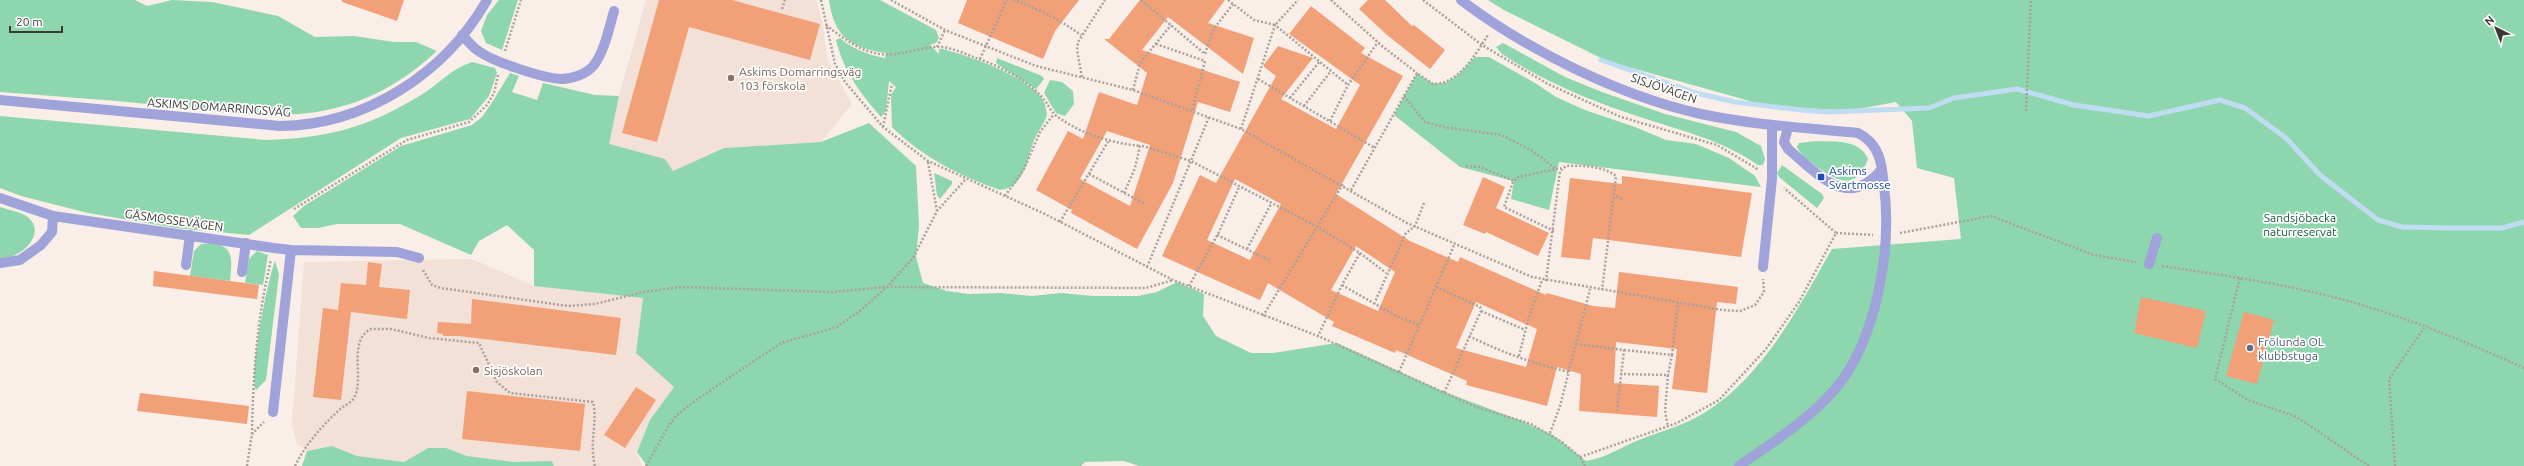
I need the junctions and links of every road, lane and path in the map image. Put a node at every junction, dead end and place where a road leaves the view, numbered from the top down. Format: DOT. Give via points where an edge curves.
graph roads {
  1 [pos="487,0"];
  2 [pos="521,0"];
  3 [pos="785,0"];
  4 [pos="821,0"];
  5 [pos="891,0"];
  6 [pos="1007,0"];
  7 [pos="1013,0"];
  8 [pos="1030,0"];
  9 [pos="1105,0"];
  10 [pos="1141,0"];
  11 [pos="1228,0"];
  12 [pos="1298,0"];
  13 [pos="1331,0"];
  14 [pos="1423,0"];
  15 [pos="1461,0"];
  16 [pos="2031,0"];
  17 [pos="1027,4"];
  18 [pos="1233,4"];
  19 [pos="782,9"];
  20 [pos="614,11"];
  21 [pos="826,24"];
  22 [pos="1495,24"];
  23 [pos="1171,25"];
  24 [pos="1275,25"];
  25 [pos="945,30"];
  26 [pos="1081,35"];
  27 [pos="462,36"];
  28 [pos="1378,42"];
  29 [pos="1156,44"];
  30 [pos="1482,45"];
  31 [pos="986,46"];
  32 [pos="937,47"];
  33 [pos="1204,54"];
  34 [pos="980,59"];
  35 [pos="1202,60"];
  36 [pos="1320,61"];
  37 [pos="502,62"];
  38 [pos="1331,71"];
  39 [pos="1417,73"];
  40 [pos="1082,77"];
  41 [pos="1258,79"];
  42 [pos="892,84"];
  43 [pos="1348,85"];
  44 [pos="1133,90"];
  45 [pos="1404,96"];
  46 [pos="1290,98"];
  47 [pos="0,100"];
  48 [pos="1304,106"];
  49 [pos="1192,111"];
  50 [pos="2026,111"];
  51 [pos="1054,114"];
  52 [pos="1209,117"];
  53 [pos="1330,121"];
  54 [pos="1772,126"];
  55 [pos="884,127"];
  56 [pos="1788,128"];
  57 [pos="1241,129"];
  58 [pos="1109,140"];
  59 [pos="1140,146"];
  60 [pos="1375,148"];
  61 [pos="928,161"];
  62 [pos="1191,161"];
  63 [pos="1466,166"];
  64 [pos="1555,168"];
  65 [pos="1561,168"];
  66 [pos="1882,168"];
  67 [pos="1089,174"];
  68 [pos="1772,179"];
  69 [pos="965,180"];
  70 [pos="1514,181"];
  71 [pos="1343,184"];
  72 [pos="1239,187"];
  73 [pos="1351,190"];
  74 [pos="1124,193"];
  75 [pos="1613,194"];
  76 [pos="1005,196"];
  77 [pos="0,198"];
  78 [pos="1624,200"];
  79 [pos="1424,203"];
  80 [pos="1145,204"];
  81 [pos="1271,204"];
  82 [pos="294,210"];
  83 [pos="937,211"];
  84 [pos="53,216"];
  85 [pos="1060,222"];
  86 [pos="1415,226"];
  87 [pos="1318,227"];
  88 [pos="1554,231"];
  89 [pos="1836,233"];
  90 [pos="1900,233"];
  91 [pos="190,235"];
  92 [pos="1217,235"];
  93 [pos="1875,235"];
  94 [pos="2157,238"];
  95 [pos="246,243"];
  96 [pos="1455,243"];
  97 [pos="274,248"];
  98 [pos="292,250"];
  99 [pos="1247,250"];
  100 [pos="1360,253"];
  101 [pos="419,258"];
  102 [pos="1269,260"];
  103 [pos="0,263"];
  104 [pos="2149,264"];
  105 [pos="186,265"];
  106 [pos="1147,267"];
  107 [pos="1763,267"];
  108 [pos="242,272"];
  109 [pos="1386,273"];
  110 [pos="2240,278"];
  111 [pos="1173,280"];
  112 [pos="1542,280"];
  113 [pos="1546,281"];
  114 [pos="1342,285"];
  115 [pos="1189,286"];
  116 [pos="887,287"];
  117 [pos="1436,287"];
  118 [pos="1590,288"];
  119 [pos="1602,290"];
  120 [pos="1678,303"];
  121 [pos="1374,304"];
  122 [pos="1481,311"];
  123 [pos="1263,316"];
  124 [pos="1419,325"];
  125 [pos="2424,328"];
  126 [pos="1525,330"];
  127 [pos="1318,336"];
  128 [pos="1469,336"];
  129 [pos="1576,344"];
  130 [pos="1624,350"];
  131 [pos="1672,355"];
  132 [pos="1519,356"];
  133 [pos="2524,368"];
  134 [pos="1399,372"];
  135 [pos="1569,372"];
  136 [pos="1620,374"];
  137 [pos="1668,375"];
  138 [pos="1444,393"];
  139 [pos="1617,410"];
  140 [pos="273,412"];
  141 [pos="1668,427"];
  142 [pos="252,434"];
  143 [pos="1550,434"];
  144 [pos="1580,457"];
  145 [pos="247,466"];
  146 [pos="295,466"];
  147 [pos="595,466"];
  148 [pos="646,466"];
  149 [pos="1585,466"];
  150 [pos="1740,466"];
  151 [pos="2369,466"];
  152 [pos="2395,466"];
  1 -- 27 [label="street, ASKIMS DOMARRINGSVÄG"];
  2 -- 37 [label="path"];
  3 -- 19 [label="path"];
  4 -- 21 [label="path"];
  5 -- 25 [label="path"];
  6 -- 31 [label="path"];
  7 -- 17 [label="path"];
  8 -- 17 [label="path"];
  9 -- 26 [label="path"];
  10 -- 23 [label="path"];
  11 -- 18 [label="path"];
  12 -- 24 [label="path"];
  13 -- 28 [label="path"];
  14 -- 30 [label="path"];
  15 -- 22 [label="street, SISJÖVÄGEN"];
  16 -- 50 [label="path"];
  17 -- 26 [label="path" via="1065,23"];
  18 -- 24 [label="path" via="1254,20"];
  18 -- 33 [label="path" via="1213,30"];
  20 -- 37 [label="street" via="594,65 575,77 561,79"];
  21 -- 32 [label="path" via="857,48 876,54 896,55"];
  21 -- 55 [label="path" via="835,64 845,82"];
  22 -- 30 [label="path"];
  22 -- 54 [label="street, SISJÖVÄGEN" via="1568,65 1641,95 1701,114"];
  23 -- 29 [label="path"];
  23 -- 33 [label="path"];
  24 -- 36 [label="path"];
  24 -- 41 [label="path"];
  25 -- 31 [label="path"];
  25 -- 32 [label="path"];
  26 -- 40 [label="path" via="1077,50"];
  27 -- 37 [label="street" via="480,52"];
  27 -- 47 [label="street, ASKIMS DOMARRINGSVÄG" via="430,69 389,97 348,116 309,125 280,126"];
  28 -- 39 [label="path"];
  28 -- 43 [label="path"];
  29 -- 35 [label="path"];
  29 -- 44 [label="path" via="1140,63"];
  30 -- 39 [label="path" via="1456,77 1447,82 1433,84"];
  30 -- 68 [label="path" via="1514,66 1583,101 1621,117 1718,145"];
  31 -- 34 [label="path"];
  31 -- 40 [label="path" via="1036,66"];
  32 -- 34 [label="path" via="952,49"];
  33 -- 35 [label="path"];
  34 -- 51 [label="path" via="1038,92"];
  35 -- 49 [label="path" via="1205,61"];
  36 -- 38 [label="path"];
  36 -- 46 [label="path"];
  37 -- 82 [label="path" via="494,93 475,118 461,126 407,140 395,146"];
  38 -- 43 [label="path"];
  38 -- 48 [label="path"];
  39 -- 45 [label="path"];
  40 -- 44 [label="path"];
  41 -- 46 [label="path"];
  41 -- 57 [label="path"];
  42 -- 55 [label="path"];
  43 -- 53 [label="path"];
  44 -- 49 [label="path"];
  45 -- 60 [label="path"];
  45 -- 64 [label="path" via="1425,122 1501,136 1531,150"];
  46 -- 48 [label="path"];
  48 -- 53 [label="path"];
  49 -- 52 [label="path"];
  51 -- 58 [label="path" via="1093,135"];
  51 -- 76 [label="path" via="1040,132 1024,169"];
  52 -- 57 [label="path"];
  52 -- 62 [label="path"];
  53 -- 60 [label="path"];
  54 -- 56 [label="street, SISJÖVÄGEN"];
  54 -- 68 [label="street"];
  55 -- 61 [label="path"];
  56 -- 66 [label="street, SISJÖVÄGEN" via="1858,133 1867,137 1876,146"];
  56 -- 66 [label="street" via="1784,142 1788,149 1838,187 1859,188 1871,182"];
  57 -- 71 [label="path"];
  58 -- 59 [label="path"];
  58 -- 67 [label="path"];
  59 -- 62 [label="path"];
  59 -- 74 [label="path" via="1135,168"];
  60 -- 73 [label="path"];
  61 -- 69 [label="path"];
  61 -- 83 [label="path"];
  62 -- 72 [label="path"];
  62 -- 106 [label="path"];
  63 -- 70 [label="path" via="1480,167"];
  64 -- 65 [label="path"];
  64 -- 70 [label="path" via="1518,177"];
  65 -- 75 [label="path" via="1572,166 1612,173 1616,176"];
  65 -- 88 [label="path"];
  66 -- 150 [label="street" via="1887,207 1887,244 1881,280 1868,326 1854,360 1836,388 1816,409"];
  67 -- 74 [label="path"];
  67 -- 85 [label="path"];
  68 -- 89 [label="path"];
  68 -- 107 [label="street"];
  69 -- 76 [label="path"];
  69 -- 83 [label="path"];
  70 -- 88 [label="path" via="1504,207"];
  71 -- 73 [label="path"];
  71 -- 87 [label="path"];
  72 -- 81 [label="path"];
  72 -- 92 [label="path"];
  73 -- 86 [label="path"];
  74 -- 80 [label="path"];
  75 -- 78 [label="path"];
  75 -- 119 [label="path"];
  76 -- 85 [label="path"];
  77 -- 84 [label="street, GÅSMOSSEVÄGEN"];
  79 -- 86 [label="path"];
  81 -- 87 [label="path"];
  81 -- 99 [label="path"];
  83 -- 116 [label="path" via="913,258"];
  84 -- 91 [label="street, GÅSMOSSEVÄGEN"];
  84 -- 103 [label="street" via="52,232 41,246 20,260"];
  85 -- 106 [label="path"];
  86 -- 96 [label="path"];
  86 -- 109 [label="path" via="1406,233"];
  87 -- 100 [label="path"];
  87 -- 123 [label="path"];
  88 -- 113 [label="path"];
  89 -- 93 [label="path"];
  89 -- 141 [label="path" via="1799,302 1766,349 1719,400"];
  90 -- 104 [label="path" via="1991,216 2094,256"];
  91 -- 95 [label="street, GÅSMOSSEVÄGEN"];
  91 -- 105 [label="street"];
  92 -- 99 [label="path"];
  92 -- 115 [label="path"];
  94 -- 104 [label="street"];
  95 -- 97 [label="street, GÅSMOSSEVÄGEN"];
  95 -- 108 [label="street"];
  96 -- 112 [label="path"];
  96 -- 117 [label="path"];
  97 -- 98 [label="street, GÅSMOSSEVÄGEN"];
  97 -- 142 [label="path" via="260,305 253,377"];
  98 -- 101 [label="street, GÅSMOSSEVÄGEN" via="397,252"];
  98 -- 140 [label="street"];
  99 -- 102 [label="path"];
  100 -- 109 [label="path"];
  100 -- 114 [label="path"];
  101 -- 116 [label="path" via="424,275 432,284 441,288 568,306 595,304 643,292 681,287 831,292"];
  104 -- 110 [label="path"];
  106 -- 111 [label="path"];
  107 -- 120 [label="path" via="1764,292 1749,309 1722,310"];
  109 -- 121 [label="path"];
  110 -- 125 [label="path" via="2305,290"];
  110 -- 151 [label="path" via="2215,379 2248,400 2297,417"];
  111 -- 115 [label="path"];
  111 -- 116 [label="path" via="1146,288"];
  112 -- 113 [label="path"];
  112 -- 126 [label="path"];
  113 -- 118 [label="path"];
  114 -- 121 [label="path"];
  114 -- 127 [label="path"];
  115 -- 123 [label="path"];
  116 -- 148 [label="path" via="837,328 781,343 699,398 673,420"];
  117 -- 122 [label="path" via="1480,307"];
  117 -- 124 [label="path"];
  118 -- 119 [label="path"];
  118 -- 129 [label="path"];
  119 -- 120 [label="path"];
  120 -- 131 [label="path"];
  121 -- 124 [label="path"];
  122 -- 126 [label="path"];
  122 -- 128 [label="path"];
  123 -- 127 [label="path"];
  124 -- 134 [label="path"];
  125 -- 133 [label="path"];
  125 -- 152 [label="path" via="2389,379"];
  126 -- 132 [label="path"];
  127 -- 134 [label="path"];
  128 -- 132 [label="path" via="1490,347"];
  128 -- 138 [label="path"];
  129 -- 130 [label="path"];
  129 -- 135 [label="path"];
  130 -- 131 [label="path"];
  130 -- 136 [label="path"];
  131 -- 137 [label="path"];
  132 -- 135 [label="path" via="1529,362"];
  134 -- 138 [label="path"];
  135 -- 143 [label="path"];
  136 -- 137 [label="path"];
  136 -- 139 [label="path"];
  137 -- 141 [label="path"];
  138 -- 143 [label="path" via="1476,407 1531,424"];
  140 -- 142 [label="path"];
  141 -- 144 [label="path"];
  142 -- 145 [label="path"];
  143 -- 144 [label="path"];
  144 -- 149 [label="path"];
  146 -- 147 [label="path" via="314,437 354,397 359,382 361,341 367,331 391,329 429,338 479,343 497,382 510,393 593,402 595,409 592,437"];
}
